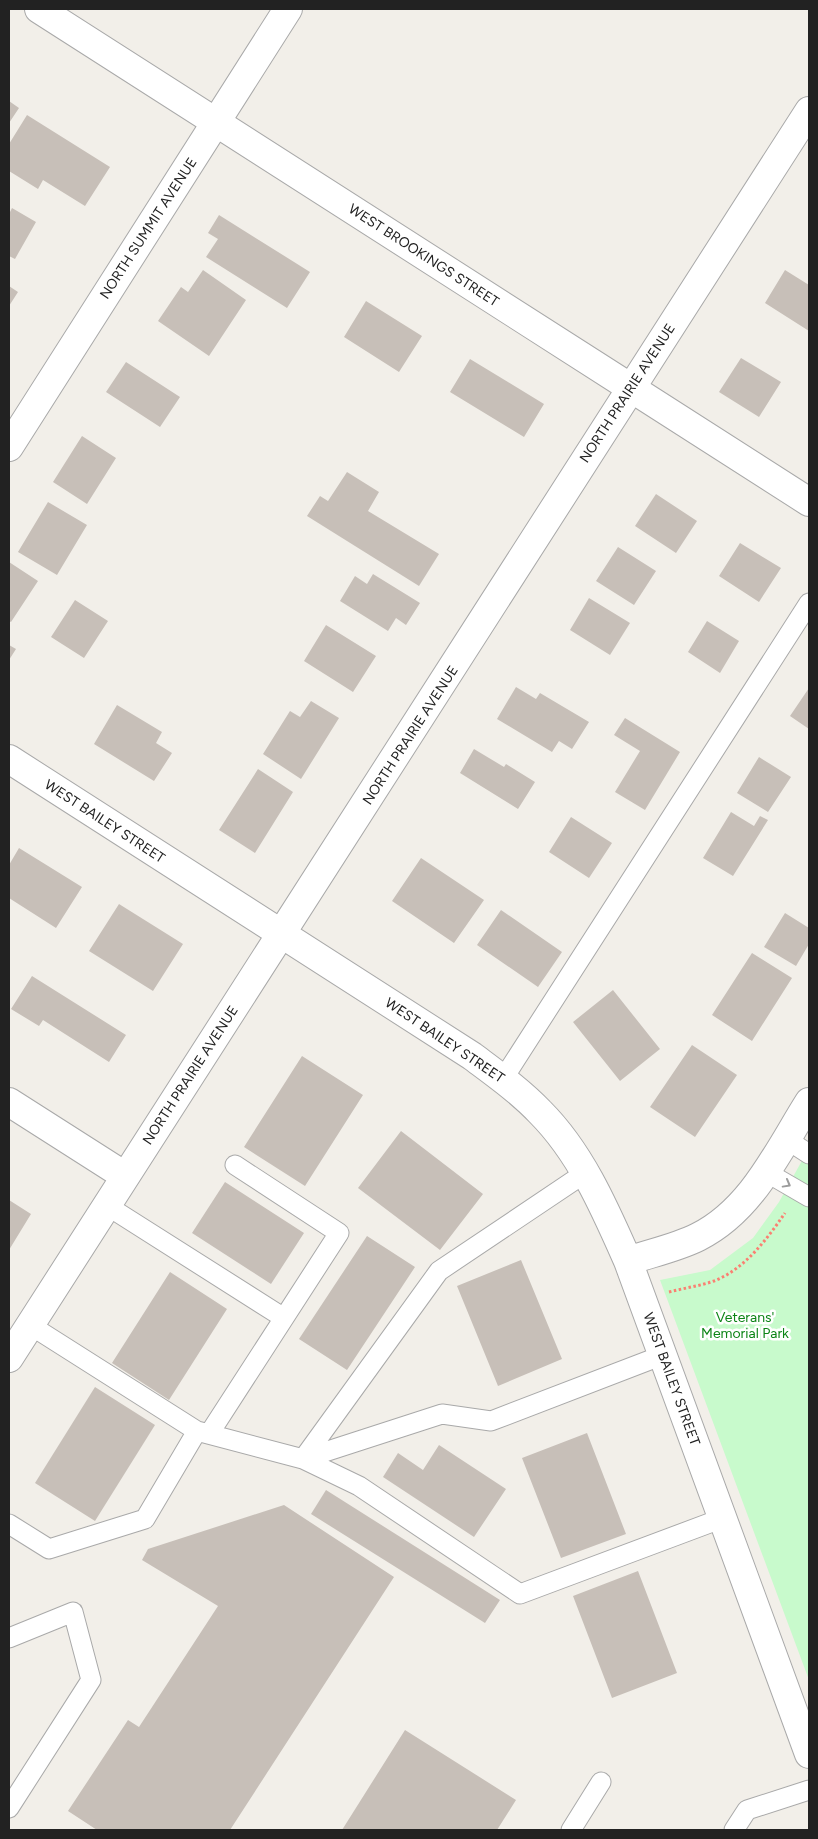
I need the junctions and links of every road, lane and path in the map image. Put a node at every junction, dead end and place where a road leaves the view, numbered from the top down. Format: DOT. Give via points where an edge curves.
graph roads {
  1 [pos="39,9"];
  2 [pos="288,9"];
  3 [pos="809,111"];
  4 [pos="216,122"];
  5 [pos="631,388"];
  6 [pos="9,447"];
  7 [pos="809,502"];
  8 [pos="809,603"];
  9 [pos="9,759"];
  10 [pos="283,934"];
  11 [pos="503,1079"];
  12 [pos="9,1102"];
  13 [pos="809,1102"];
  14 [pos="786,1139"];
  15 [pos="809,1154"];
  16 [pos="235,1166"];
  17 [pos="766,1172"];
  18 [pos="585,1173"];
  19 [pos="125,1176"];
  20 [pos="805,1194"];
  21 [pos="106,1205"];
  22 [pos="628,1261"];
  23 [pos="642,1299"];
  24 [pos="284,1318"];
  25 [pos="30,1325"];
  26 [pos="10,1352"];
  27 [pos="663,1355"];
  28 [pos="203,1432"];
  29 [pos="302,1459"];
  30 [pos="723,1518"];
  31 [pos="9,1524"];
  32 [pos="9,1638"];
  33 [pos="809,1754"];
  34 [pos="601,1782"];
  35 [pos="809,1790"];
  36 [pos="9,1808"];
  37 [pos="571,1830"];
  38 [pos="734,1830"];
  1 -- 4 [label="street, WEST BROOKINGS STREET"];
  2 -- 4 [label="street, NORTH SUMMIT AVENUE"];
  3 -- 5 [label="street, NORTH PRAIRIE AVENUE"];
  4 -- 5 [label="street, WEST BROOKINGS STREET"];
  4 -- 6 [label="street, NORTH SUMMIT AVENUE"];
  5 -- 7 [label="street, WEST BROOKINGS STREET"];
  5 -- 10 [label="street, NORTH PRAIRIE AVENUE"];
  8 -- 11 [label="lane"];
  9 -- 10 [label="street, WEST BAILEY STREET"];
  10 -- 11 [label="street, WEST BAILEY STREET"];
  10 -- 19 [label="street, NORTH PRAIRIE AVENUE"];
  11 -- 18 [label="street, WEST BAILEY STREET" via="542,1113"];
  12 -- 19 [label="street"];
  13 -- 14 [label="street"];
  14 -- 15 [label="lane"];
  14 -- 17 [label="street"];
  16 -- 24 [label="lane" via="339,1233"];
  17 -- 20 [label="lane, one-way"];
  17 -- 22 [label="street" via="740,1205 711,1230"];
  18 -- 22 [label="street, WEST BAILEY STREET" via="606,1210"];
  18 -- 29 [label="lane" via="439,1271"];
  19 -- 21 [label="street, NORTH PRAIRIE AVENUE"];
  20 -- 23 [label="path" via="768,1238 737,1268 715,1280"];
  21 -- 24 [label="lane"];
  21 -- 25 [label="street, NORTH PRAIRIE AVENUE"];
  22 -- 23 [label="street, WEST BAILEY STREET"];
  23 -- 27 [label="street, WEST BAILEY STREET"];
  24 -- 28 [label="lane"];
  25 -- 26 [label="street, NORTH PRAIRIE AVENUE"];
  25 -- 28 [label="lane"];
  27 -- 29 [label="lane" via="491,1421 442,1414"];
  27 -- 30 [label="street, WEST BAILEY STREET"];
  28 -- 29 [label="lane"];
  28 -- 31 [label="lane" via="144,1519 50,1549"];
  29 -- 30 [label="lane" via="359,1486 520,1594"];
  30 -- 33 [label="street, WEST BAILEY STREET"];
  32 -- 36 [label="lane" via="73,1612 91,1680"];
  34 -- 37 [label="lane"];
  35 -- 38 [label="lane" via="747,1810"];
}
